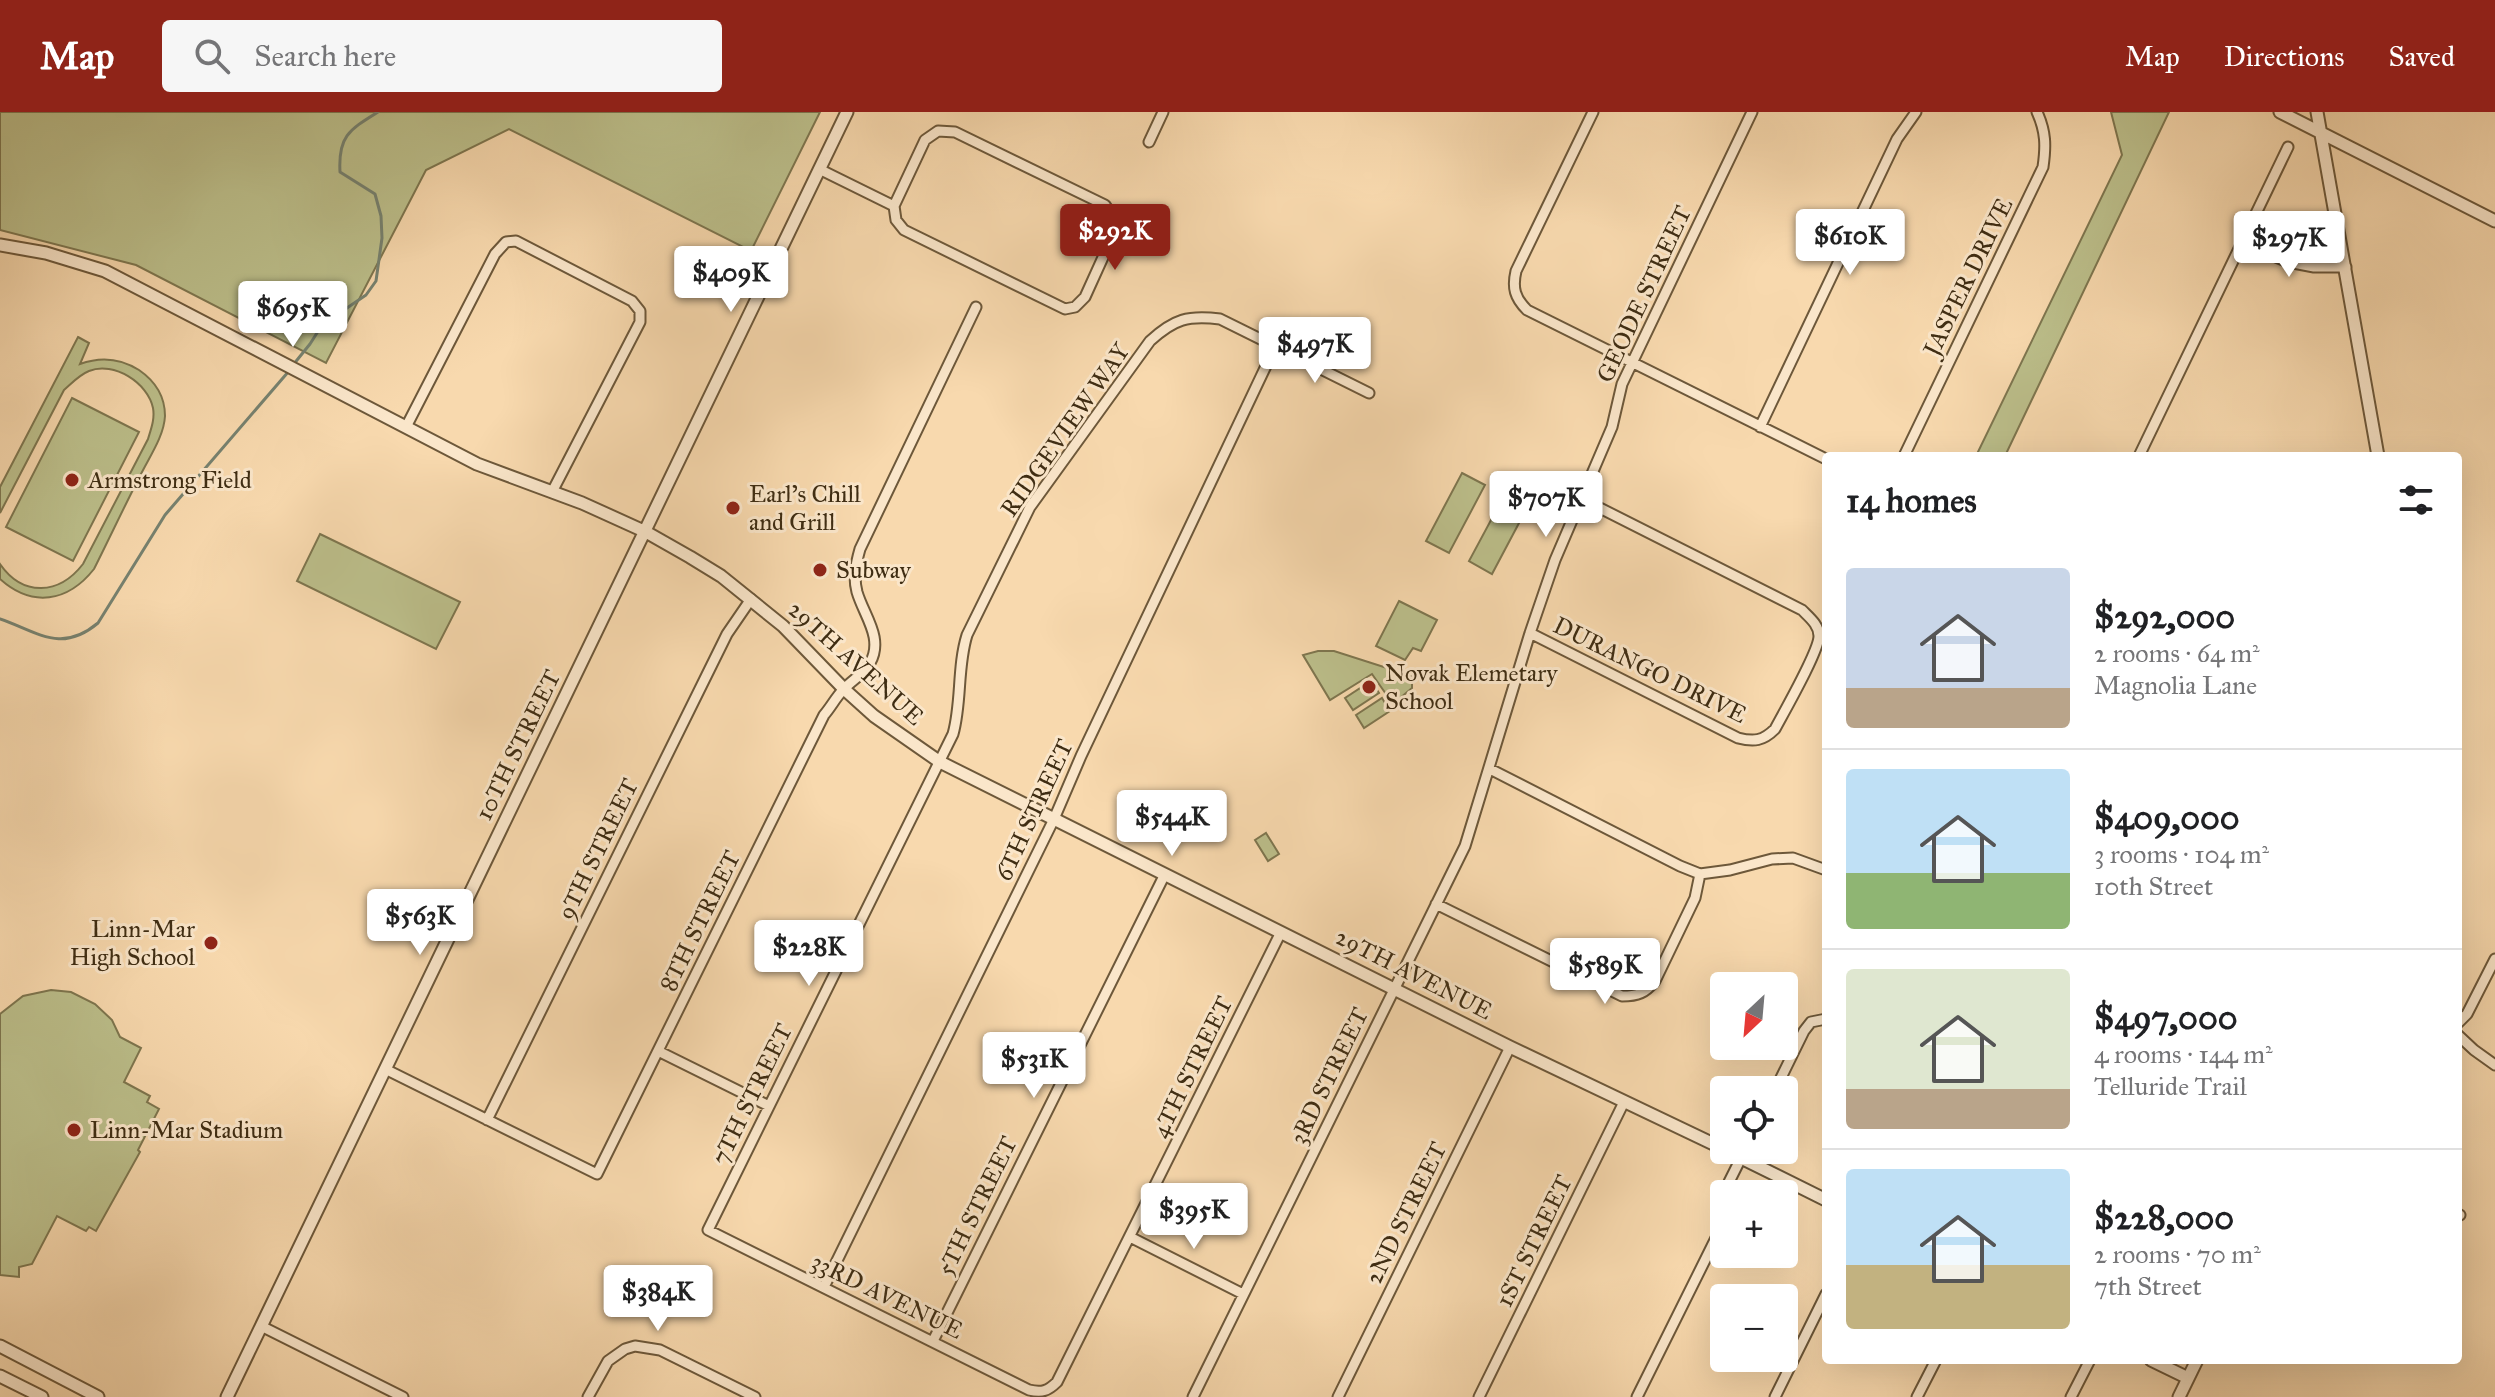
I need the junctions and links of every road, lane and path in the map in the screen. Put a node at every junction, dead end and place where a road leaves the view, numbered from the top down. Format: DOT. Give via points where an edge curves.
graph roads {
  1 [pos="847,112"];
  2 [pos="1163,112"];
  3 [pos="1593,112"];
  4 [pos="1752,112"];
  5 [pos="1916,112"];
  6 [pos="2037,112"];
  7 [pos="2280,112"];
  8 [pos="2317,112"];
  9 [pos="2321,133"];
  10 [pos="1149,142"];
  11 [pos="2288,147"];
  12 [pos="819,169"];
  13 [pos="894,206"];
  14 [pos="2495,221"];
  15 [pos="2242,243"];
  16 [pos="0,245"];
  17 [pos="2346,267"];
  18 [pos="976,307"];
  19 [pos="1275,347"];
  20 [pos="1631,361"];
  21 [pos="1369,393"];
  22 [pos="406,427"];
  23 [pos="1760,427"];
  24 [pos="1906,452"];
  25 [pos="2141,452"];
  26 [pos="2377,452"];
  27 [pos="1822,457"];
  28 [pos="552,492"];
  29 [pos="1582,499"];
  30 [pos="646,532"];
  31 [pos="751,599"];
  32 [pos="1530,633"];
  33 [pos="844,689"];
  34 [pos="940,762"];
  35 [pos="1490,769"];
  36 [pos="1054,819"];
  37 [pos="1822,869"];
  38 [pos="1165,874"];
  39 [pos="1700,874"];
  40 [pos="1436,904"];
  41 [pos="1281,932"];
  42 [pos="2495,959"];
  43 [pos="1394,989"];
  44 [pos="2462,1019"];
  45 [pos="1822,1020"];
  46 [pos="2462,1039"];
  47 [pos="1510,1047"];
  48 [pos="658,1051"];
  49 [pos="2495,1065"];
  50 [pos="385,1069"];
  51 [pos="1782,1076"];
  52 [pos="1624,1102"];
  53 [pos="769,1106"];
  54 [pos="487,1120"];
  55 [pos="1710,1143"];
  56 [pos="1761,1164"];
  57 [pos="1822,1198"];
  58 [pos="708,1230"];
  59 [pos="1130,1237"];
  60 [pos="1710,1250"];
  61 [pos="824,1287"];
  62 [pos="1243,1294"];
  63 [pos="1822,1302"];
  64 [pos="261,1326"];
  65 [pos="933,1341"];
  66 [pos="0,1346"];
  67 [pos="1934,1364"];
  68 [pos="2088,1364"];
  69 [pos="2159,1364"];
  70 [pos="2195,1364"];
  71 [pos="0,1376"];
  72 [pos="2188,1378"];
  73 [pos="1049,1389"];
  74 [pos="42,1397"];
  75 [pos="98,1397"];
  76 [pos="227,1397"];
  77 [pos="403,1397"];
  78 [pos="588,1397"];
  79 [pos="755,1397"];
  80 [pos="1193,1397"];
  81 [pos="1338,1397"];
  82 [pos="1479,1397"];
  83 [pos="1637,1397"];
  84 [pos="1775,1397"];
  85 [pos="1917,1397"];
  86 [pos="2071,1397"];
  87 [pos="2179,1397"];
  1 -- 12 [label="street, 10TH STREET"];
  2 -- 10 [label="street"];
  3 -- 20 [label="street" via="1513,284 1516,299 1527,310"];
  4 -- 20 [label="street, GEODE STREET"];
  5 -- 23 [label="street" via="1897,139"];
  6 -- 24 [label="street, JASPER DRIVE" via="2046,146 2043,167"];
  7 -- 9 [label="street"];
  8 -- 9 [label="street"];
  9 -- 14 [label="street"];
  9 -- 17 [label="street"];
  11 -- 15 [label="street"];
  12 -- 13 [label="street"];
  12 -- 30 [label="street, 10TH STREET"];
  13 -- 13 [label="street" via="904,230 1065,309 1085,297 1114,233 1114,218 1105,205 955,132 938,131 925,140"];
  15 -- 17 [label="street" via="2288,262"];
  15 -- 25 [label="street"];
  16 -- 22 [label="street, 29TH AVENUE" via="105,271"];
  17 -- 26 [label="street"];
  18 -- 33 [label="street, 8TH STREET" via="860,549 856,591 874,630 875,647 862,675"];
  19 -- 21 [label="street, RIDGEVIEW WAY"];
  19 -- 34 [label="street, RIDGEVIEW WAY" via="1220,319 1196,316 1177,321 1150,341 1030,507 967,635 958,715"];
  19 -- 36 [label="street, 6TH STREET"];
  20 -- 23 [label="street"];
  20 -- 29 [label="street, GEODE STREET" via="1612,427"];
  22 -- 28 [label="street, 29TH AVENUE" via="496,472"];
  22 -- 28 [label="street" via="495,254 506,242 516,241 632,301 640,311 640,322"];
  23 -- 27 [label="street"];
  28 -- 30 [label="street, 29TH AVENUE"];
  29 -- 32 [label="street, GEODE STREET"];
  29 -- 32 [label="street, DURANGO DRIVE" via="1802,610 1815,622 1815,650 1775,729 1752,742"];
  30 -- 31 [label="street, 29TH AVENUE"];
  30 -- 50 [label="street, 10TH STREET"];
  31 -- 33 [label="street, 29TH AVENUE"];
  31 -- 54 [label="street, 9TH STREET" via="727,634"];
  32 -- 35 [label="street, GEODE STREET"];
  33 -- 34 [label="street, 29TH AVENUE"];
  33 -- 48 [label="street, 8TH STREET" via="824,715"];
  34 -- 36 [label="street, 29TH AVENUE"];
  34 -- 53 [label="street, 7TH STREET"];
  35 -- 39 [label="street"];
  35 -- 40 [label="street, GEODE STREET" via="1465,846"];
  36 -- 38 [label="street, 29TH AVENUE"];
  36 -- 61 [label="street, 6TH STREET"];
  37 -- 39 [label="street" via="1793,858"];
  38 -- 41 [label="street, 29TH AVENUE"];
  38 -- 65 [label="street, 5TH STREET"];
  39 -- 40 [label="street" via="1695,898 1655,981 1635,996 1622,996"];
  40 -- 43 [label="street, GEODE STREET"];
  41 -- 43 [label="street, 29TH AVENUE"];
  41 -- 59 [label="street, 4TH STREET"];
  42 -- 44 [label="street"];
  43 -- 47 [label="street, 29TH AVENUE"];
  43 -- 62 [label="street, 3RD STREET"];
  45 -- 51 [label="street" via="1804,1031"];
  46 -- 49 [label="street"];
  47 -- 52 [label="street, 29TH AVENUE"];
  47 -- 81 [label="street, 2ND STREET"];
  48 -- 53 [label="street"];
  48 -- 54 [label="street, 8TH STREET" via="597,1174"];
  50 -- 54 [label="street"];
  50 -- 64 [label="street, 10TH STREET"];
  52 -- 55 [label="street, 29TH AVENUE"];
  52 -- 82 [label="street, 1ST STREET"];
  53 -- 58 [label="street, 7TH STREET"];
  56 -- 57 [label="street, 29TH AVENUE"];
  58 -- 61 [label="street, 33RD AVENUE"];
  59 -- 62 [label="street"];
  59 -- 73 [label="street, 4TH STREET"];
  60 -- 83 [label="street"];
  61 -- 65 [label="street, 33RD AVENUE"];
  62 -- 80 [label="street, 3RD STREET"];
  63 -- 84 [label="street"];
  64 -- 76 [label="street, 10TH STREET"];
  64 -- 77 [label="street"];
  65 -- 73 [label="street, 33RD AVENUE" via="1029,1390"];
  66 -- 75 [label="street"];
  67 -- 85 [label="street"];
  68 -- 86 [label="street"];
  69 -- 72 [label="street"];
  70 -- 72 [label="street"];
  71 -- 74 [label="street"];
  72 -- 87 [label="street"];
  78 -- 79 [label="street" via="608,1361 635,1346 660,1350"];
}
